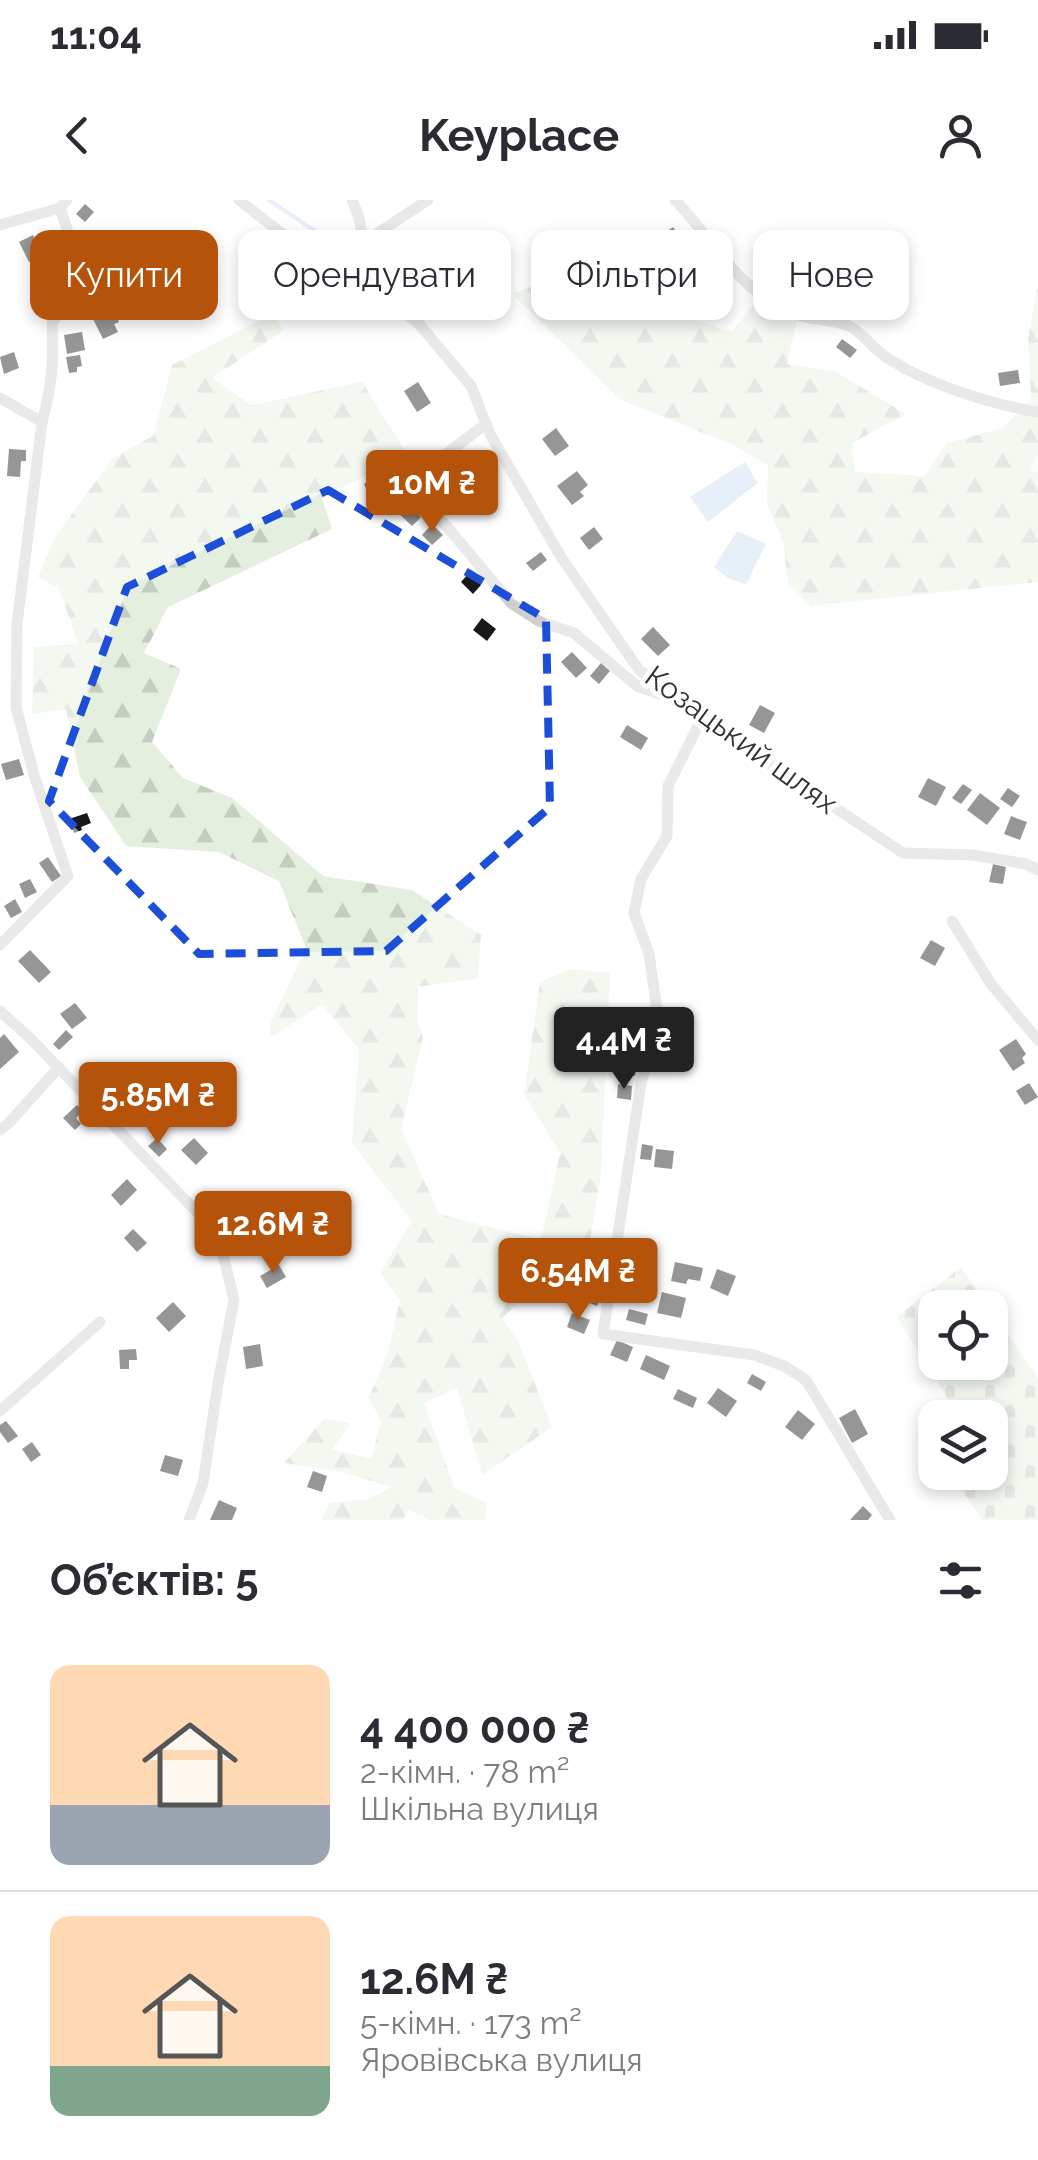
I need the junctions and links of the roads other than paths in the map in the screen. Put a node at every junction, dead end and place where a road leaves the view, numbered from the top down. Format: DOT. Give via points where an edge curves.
graph roads {
  1 [pos="239,200"];
  2 [pos="352,200"];
  3 [pos="428,200"];
  4 [pos="675,200"];
  5 [pos="64,204"];
  6 [pos="0,225"];
  7 [pos="280,230"];
  8 [pos="362,230"];
  9 [pos="382,230"];
  10 [pos="414,320"];
  11 [pos="0,398"];
  12 [pos="1038,412"];
  13 [pos="42,422"];
  14 [pos="486,424"];
  15 [pos="686,704"];
  16 [pos="703,716"];
  17 [pos="1038,870"];
  18 [pos="952,922"];
  19 [pos="0,944"];
  20 [pos="0,1011"];
  21 [pos="1038,1040"];
  22 [pos="59,1067"];
  23 [pos="0,1130"];
  24 [pos="100,1322"];
  25 [pos="0,1411"];
  26 [pos="189,1520"];
  27 [pos="890,1520"];
  1 -- 7 [label="street, Козацький шлях"];
  2 -- 8 [label="street"];
  3 -- 9 [label="street"];
  4 -- 12 [label="street" via="754,290 798,315 850,326 926,380"];
  5 -- 6 [label="street"];
  5 -- 13 [label="street" via="80,268 76,289 52,323 52,386"];
  10 -- 14 [label="street, Козацький шлях" via="471,386"];
  11 -- 13 [label="street"];
  13 -- 19 [label="street" via="17,624 16,706 68,876"];
  14 -- 15 [label="street, Козацький шлях" via="561,557 639,670"];
  14 -- 15 [label="street" via="434,463 425,482 432,509 511,603 574,633 637,686"];
  15 -- 16 [label="street, Козацький шлях"];
  16 -- 17 [label="street, Козацький шлях" via="902,853 973,855"];
  16 -- 27 [label="street" via="668,786 667,836 641,879 634,913 649,954 659,1024 641,1083 603,1334 754,1355 806,1380"];
  18 -- 21 [label="street" via="990,984"];
  20 -- 22 [label="street"];
  22 -- 23 [label="street"];
  22 -- 26 [label="street" via="218,1234 234,1300 203,1482"];
  24 -- 25 [label="street"];
}
